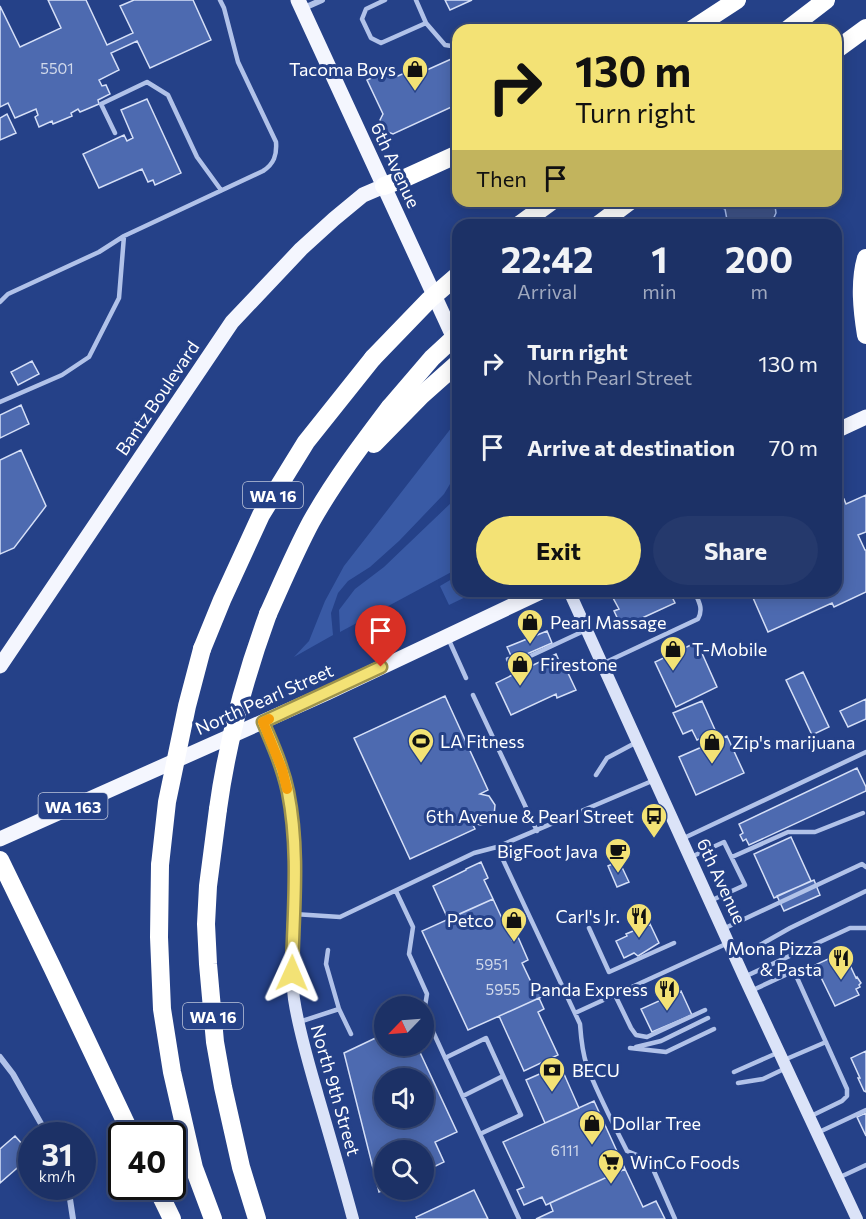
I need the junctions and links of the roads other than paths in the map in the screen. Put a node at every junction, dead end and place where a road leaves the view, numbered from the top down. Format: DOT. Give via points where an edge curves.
graph roads {
  1 [pos="220,0"];
  2 [pos="322,0"];
  3 [pos="385,0"];
  4 [pos="416,0"];
  5 [pos="737,0"];
  6 [pos="826,0"];
  7 [pos="300,4"];
  8 [pos="426,23"];
  9 [pos="700,24"];
  10 [pos="795,24"];
  11 [pos="866,28"];
  12 [pos="452,46"];
  13 [pos="842,46"];
  14 [pos="115,133"];
  15 [pos="452,157"];
  16 [pos="384,186"];
  17 [pos="221,190"];
  18 [pos="544,207"];
  19 [pos="622,207"];
  20 [pos="527,219"];
  21 [pos="605,219"];
  22 [pos="124,236"];
  23 [pos="866,258"];
  24 [pos="452,280"];
  25 [pos="0,302"];
  26 [pos="452,334"];
  27 [pos="866,335"];
  28 [pos="452,340"];
  29 [pos="452,368"];
  30 [pos="0,402"];
  31 [pos="866,417"];
  32 [pos="842,428"];
  33 [pos="334,483"];
  34 [pos="530,597"];
  35 [pos="571,597"];
  36 [pos="697,597"];
  37 [pos="586,630"];
  38 [pos="447,636"];
  39 [pos="508,659"];
  40 [pos="602,664"];
  41 [pos="0,666"];
  42 [pos="466,678"];
  43 [pos="473,694"];
  44 [pos="263,722"];
  45 [pos="638,742"];
  46 [pos="866,752"];
  47 [pos="596,775"];
  48 [pos="654,780"];
  49 [pos="863,813"];
  50 [pos="537,831"];
  51 [pos="0,839"];
  52 [pos="682,840"];
  53 [pos="497,847"];
  54 [pos="732,857"];
  55 [pos="690,858"];
  56 [pos="0,860"];
  57 [pos="866,867"];
  58 [pos="0,890"];
  59 [pos="396,891"];
  60 [pos="866,891"];
  61 [pos="710,901"];
  62 [pos="294,914"];
  63 [pos="31,923"];
  64 [pos="589,928"];
  65 [pos="723,929"];
  66 [pos="865,929"];
  67 [pos="674,942"];
  68 [pos="729,942"];
  69 [pos="328,950"];
  70 [pos="735,957"];
  71 [pos="744,977"];
  72 [pos="751,991"];
  73 [pos="615,995"];
  74 [pos="339,1009"];
  75 [pos="705,1010"];
  76 [pos="575,1013"];
  77 [pos="708,1018"];
  78 [pos="298,1022"];
  79 [pos="714,1029"];
  80 [pos="351,1034"];
  81 [pos="826,1042"];
  82 [pos="0,1057"];
  83 [pos="445,1058"];
  84 [pos="783,1060"];
  85 [pos="734,1072"];
  86 [pos="504,1076"];
  87 [pos="738,1083"];
  88 [pos="463,1096"];
  89 [pos="866,1110"];
  90 [pos="809,1117"];
  91 [pos="40,1122"];
  92 [pos="125,1122"];
  93 [pos="817,1132"];
  94 [pos="480,1134"];
  95 [pos="866,1165"];
  96 [pos="838,1178"];
  97 [pos="70,1200"];
  98 [pos="162,1200"];
  99 [pos="73,1219"];
  100 [pos="171,1219"];
  101 [pos="213,1219"];
  102 [pos="257,1219"];
  103 [pos="353,1219"];
  104 [pos="519,1219"];
  105 [pos="675,1219"];
  106 [pos="857,1219"];
  1 -- 17 [label="lane" via="238,62 276,142 277,153 267,168"];
  2 -- 7 [label="street"];
  3 -- 8 [label="lane" via="366,9 363,19 371,38 381,43"];
  4 -- 8 [label="lane"];
  5 -- 9 [label="highway"];
  6 -- 10 [label="highway"];
  7 -- 16 [label="main road, 6th Avenue"];
  8 -- 12 [label="lane" via="445,45"];
  11 -- 13 [label="highway"];
  14 -- 17 [label="lane" via="101,104 147,82 168,95 197,157"];
  15 -- 16 [label="highway"];
  16 -- 26 [label="main road, 6th Avenue"];
  16 -- 41 [label="main road, Bantz Boulevard" via="363,195 334,219 232,322"];
  17 -- 22 [label="lane"];
  18 -- 20 [label="highway"];
  19 -- 21 [label="highway"];
  22 -- 25 [label="lane" via="99,252 8,294"];
  22 -- 30 [label="lane" via="119,298 89,357 62,375"];
  23 -- 27 [label="highway" via="862,283"];
  24 -- 101 [label="highway, WA 16, bridge" via="373,358 306,442 261,515 222,600 202,649 187,706 167,802 160,865 162,1009 194,1168"];
  28 -- 33 [label="highway, WA 16, bridge" via="390,407"];
  29 -- 33 [label="highway"];
  31 -- 32 [label="main road"];
  33 -- 102 [label="highway, WA 16, bridge" via="292,560 256,648 221,784 208,886 208,964 214,1031 241,1167"];
  34 -- 38 [label="main road, North Pearl Street / WA 163"];
  35 -- 37 [label="main road, 6th Avenue"];
  36 -- 40 [label="lane" via="701,606 698,619"];
  37 -- 39 [label="lane" via="511,665"];
  37 -- 40 [label="main road, 6th Avenue"];
  38 -- 42 [label="lane"];
  38 -- 44 [label="main road, North Pearl Street / WA 163"];
  40 -- 45 [label="main road, 6th Avenue"];
  43 -- 50 [label="lane"];
  44 -- 51 [label="main road, North Pearl Street / WA 163"];
  44 -- 62 [label="main road, North 9th Street" via="282,769 291,809"];
  45 -- 47 [label="lane" via="607,758"];
  45 -- 48 [label="main road, 6th Avenue"];
  46 -- 52 [label="lane"];
  48 -- 50 [label="lane"];
  48 -- 52 [label="main road, 6th Avenue"];
  49 -- 54 [label="lane" via="815,832 788,832"];
  50 -- 53 [label="lane"];
  52 -- 55 [label="main road, 6th Avenue"];
  53 -- 59 [label="lane" via="474,853"];
  53 -- 76 [label="lane"];
  54 -- 55 [label="lane" via="724,842"];
  54 -- 61 [label="lane" via="745,885"];
  55 -- 61 [label="main road, 6th Avenue"];
  56 -- 63 [label="highway"];
  57 -- 65 [label="lane" via="862,864"];
  58 -- 63 [label="highway"];
  59 -- 62 [label="lane" via="340,917"];
  59 -- 83 [label="lane" via="412,927 409,954 427,994 424,1012"];
  60 -- 70 [label="lane"];
  61 -- 65 [label="main road, 6th Avenue"];
  62 -- 78 [label="main road, North 9th Street" via="293,986"];
  63 -- 92 [label="highway"];
  64 -- 67 [label="lane" via="609,972"];
  65 -- 68 [label="main road, 6th Avenue"];
  66 -- 71 [label="lane" via="850,928"];
  68 -- 70 [label="main road, 6th Avenue"];
  68 -- 73 [label="lane"];
  69 -- 74 [label="lane" via="326,964"];
  70 -- 71 [label="main road, 6th Avenue"];
  71 -- 72 [label="main road, 6th Avenue"];
  72 -- 81 [label="lane" via="794,971"];
  72 -- 84 [label="main road, 6th Avenue"];
  73 -- 75 [label="lane" via="636,1035 647,1037"];
  73 -- 76 [label="lane"];
  74 -- 78 [label="lane"];
  74 -- 80 [label="lane"];
  76 -- 105 [label="lane" via="586,1064 620,1138 627,1151 649,1160"];
  77 -- 79 [label="lane" via="661,1041 630,1048 666,1052"];
  78 -- 103 [label="main road, North 9th Street"];
  81 -- 84 [label="lane"];
  81 -- 90 [label="lane" via="847,1096"];
  82 -- 91 [label="street"];
  83 -- 86 [label="lane" via="486,1038"];
  83 -- 88 [label="lane"];
  84 -- 85 [label="lane"];
  84 -- 87 [label="lane" via="763,1079"];
  84 -- 90 [label="main road, 6th Avenue"];
  86 -- 88 [label="lane"];
  86 -- 94 [label="lane" via="521,1115"];
  88 -- 94 [label="lane"];
  89 -- 93 [label="lane"];
  90 -- 93 [label="main road, 6th Avenue"];
  93 -- 96 [label="main road, 6th Avenue"];
  94 -- 104 [label="lane"];
  95 -- 96 [label="lane"];
  96 -- 106 [label="main road, 6th Avenue"];
  97 -- 99 [label="street"];
  98 -- 100 [label="highway"];
}
